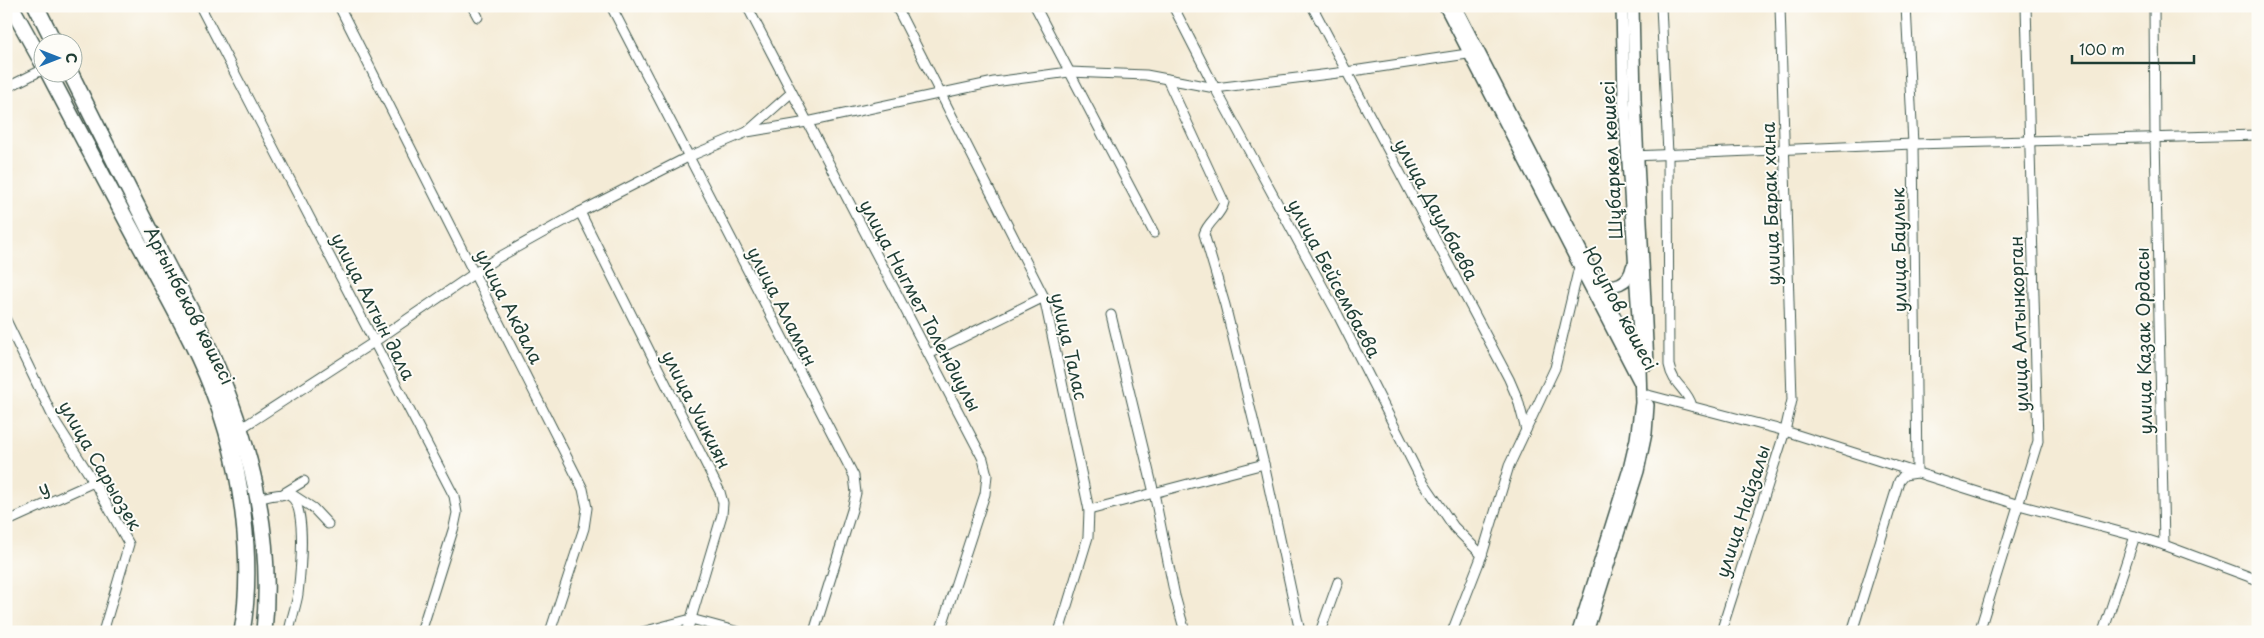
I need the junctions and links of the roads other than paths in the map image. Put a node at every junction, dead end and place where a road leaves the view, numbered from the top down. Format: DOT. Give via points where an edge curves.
graph roads {
  1 [pos="11,6"];
  2 [pos="36,6"];
  3 [pos="200,6"];
  4 [pos="339,6"];
  5 [pos="472,6"];
  6 [pos="611,6"];
  7 [pos="747,6"];
  8 [pos="896,6"];
  9 [pos="1035,6"];
  10 [pos="1173,6"];
  11 [pos="1312,6"];
  12 [pos="1445,6"];
  13 [pos="1455,6"];
  14 [pos="1622,6"];
  15 [pos="1633,6"];
  16 [pos="1661,6"];
  17 [pos="1780,6"];
  18 [pos="1906,6"];
  19 [pos="2026,6"];
  20 [pos="2154,6"];
  21 [pos="478,16"];
  22 [pos="49,32"];
  23 [pos="32,44"];
  24 [pos="1474,53"];
  25 [pos="1069,72"];
  26 [pos="1346,72"];
  27 [pos="32,75"];
  28 [pos="1167,79"];
  29 [pos="53,82"];
  30 [pos="75,82"];
  31 [pos="6,88"];
  32 [pos="1215,88"];
  33 [pos="941,92"];
  34 [pos="790,93"];
  35 [pos="807,122"];
  36 [pos="747,132"];
  37 [pos="2258,135"];
  38 [pos="2155,138"];
  39 [pos="2029,141"];
  40 [pos="1913,144"];
  41 [pos="1785,148"];
  42 [pos="1668,154"];
  43 [pos="1633,156"];
  44 [pos="688,158"];
  45 [pos="580,212"];
  46 [pos="1154,233"];
  47 [pos="1634,255"];
  48 [pos="1579,267"];
  49 [pos="474,272"];
  50 [pos="1598,283"];
  51 [pos="1044,297"];
  52 [pos="1111,315"];
  53 [pos="6,320"];
  54 [pos="374,342"];
  55 [pos="928,354"];
  56 [pos="210,368"];
  57 [pos="1645,390"];
  58 [pos="1792,400"];
  59 [pos="1692,406"];
  60 [pos="240,429"];
  61 [pos="1526,430"];
  62 [pos="1785,432"];
  63 [pos="1264,464"];
  64 [pos="1917,473"];
  65 [pos="304,481"];
  66 [pos="94,482"];
  67 [pos="1154,493"];
  68 [pos="286,496"];
  69 [pos="260,498"];
  70 [pos="2019,505"];
  71 [pos="1089,510"];
  72 [pos="6,522"];
  73 [pos="328,524"];
  74 [pos="2135,536"];
  75 [pos="2164,545"];
  76 [pos="1482,555"];
  77 [pos="2258,580"];
  78 [pos="1338,582"];
  79 [pos="691,619"];
  80 [pos="103,632"];
  81 [pos="242,632"];
  82 [pos="264,632"];
  83 [pos="288,632"];
  84 [pos="421,632"];
  85 [pos="550,632"];
  86 [pos="642,632"];
  87 [pos="688,632"];
  88 [pos="739,632"];
  89 [pos="814,632"];
  90 [pos="940,632"];
  91 [pos="1059,632"];
  92 [pos="1185,632"];
  93 [pos="1300,632"];
  94 [pos="1320,632"];
  95 [pos="1452,632"];
  96 [pos="1578,632"];
  97 [pos="1587,632"];
  98 [pos="1721,632"];
  99 [pos="1852,632"];
  100 [pos="1979,632"];
  101 [pos="2103,632"];
  1 -- 23 [label="main road"];
  2 -- 22 [label="main road"];
  3 -- 54 [label="street, улица Алтын дала"];
  4 -- 49 [label="street, улица Акдала"];
  5 -- 21 [label="street"];
  6 -- 44 [label="street, улица Аламан"];
  7 -- 34 [label="street, улица Ныгмет Толендиулы"];
  8 -- 33 [label="street, улица Талас"];
  9 -- 25 [label="street"];
  10 -- 32 [label="street, улица Бейсембаева"];
  11 -- 26 [label="street, улица Даулбаева"];
  12 -- 24 [label="street, Юсупов көшесі"];
  13 -- 24 [label="street, Юсупов көшесі"];
  14 -- 43 [label="street, Шұбаркөл көшесі" via="1624,100"];
  15 -- 43 [label="street, Шұбаркөл көшесі"];
  16 -- 42 [label="street"];
  17 -- 41 [label="street, улица Барак хана"];
  18 -- 40 [label="street, улица Баулык"];
  19 -- 39 [label="street, улица Алтынкорган"];
  20 -- 38 [label="street, улица Казак Ордасы"];
  24 -- 26 [label="street"];
  24 -- 48 [label="street, Юсупов көшесі"];
  24 -- 50 [label="street, Юсупов көшесі"];
  25 -- 28 [label="street"];
  25 -- 33 [label="street"];
  25 -- 46 [label="street"];
  26 -- 32 [label="street"];
  26 -- 61 [label="street, улица Даулбаева" via="1509,379"];
  27 -- 31 [label="street"];
  28 -- 32 [label="street"];
  28 -- 63 [label="street" via="1224,202 1222,210 1204,234"];
  29 -- 56 [label="main road, Арғынбеков көшесі"];
  30 -- 56 [label="main road, Арғынбеков көшесі"];
  32 -- 76 [label="street, улица Бейсембаева" via="1338,315 1420,477 1454,527"];
  33 -- 35 [label="street"];
  33 -- 51 [label="street, улица Талас"];
  34 -- 35 [label="street, улица Ныгмет Толендиулы"];
  34 -- 36 [label="street"];
  35 -- 36 [label="street"];
  35 -- 55 [label="street, улица Ныгмет Толендиулы"];
  36 -- 44 [label="street"];
  37 -- 38 [label="street"];
  38 -- 39 [label="street"];
  38 -- 75 [label="street, улица Казак Ордасы"];
  39 -- 40 [label="street"];
  39 -- 70 [label="street, улица Алтынкорган" via="2038,441"];
  40 -- 41 [label="street"];
  40 -- 64 [label="street, улица Баулык"];
  41 -- 42 [label="street"];
  41 -- 58 [label="street, улица Барак хана"];
  42 -- 43 [label="street"];
  42 -- 59 [label="street" via="1669,364 1671,376"];
  43 -- 47 [label="street, Шұбаркөл көшесі"];
  43 -- 57 [label="street, Шұбаркөл көшесі" via="1648,334"];
  44 -- 45 [label="street"];
  44 -- 89 [label="street, улица Аламан" via="854,476 856,493 852,510"];
  45 -- 49 [label="street"];
  45 -- 79 [label="street, улица Ушкиян" via="720,492 722,514"];
  47 -- 50 [label="street" via="1632,271 1623,283 1610,286"];
  47 -- 57 [label="street, Шұбаркөл көшесі"];
  48 -- 57 [label="street, Юсупов көшесі"];
  48 -- 61 [label="street" via="1554,368"];
  49 -- 54 [label="street"];
  49 -- 85 [label="street, улица Акдала" via="583,489 587,508 584,528"];
  50 -- 57 [label="street, Юсупов көшесі" via="1627,340"];
  51 -- 55 [label="street"];
  51 -- 71 [label="street, улица Талас"];
  52 -- 67 [label="street"];
  53 -- 66 [label="street, улица Сарыозек" via="54,421"];
  54 -- 60 [label="street"];
  54 -- 84 [label="street, улица Алтын дала" via="454,496 457,513"];
  55 -- 90 [label="street, улица Ныгмет Толендиулы" via="983,459 986,475 985,494"];
  56 -- 60 [label="main road, Арғынбеков көшесі"];
  56 -- 81 [label="main road, Арғынбеков көшесі" via="241,504 247,557 246,610"];
  57 -- 59 [label="street"];
  57 -- 96 [label="street, Шұбаркөл көшесі" via="1634,447"];
  57 -- 97 [label="street, Шұбаркөл көшесі" via="1646,433 1638,471"];
  58 -- 62 [label="street, улица Найзалы"];
  59 -- 62 [label="street"];
  60 -- 69 [label="main road, Арғынбеков көшесі"];
  61 -- 76 [label="street" via="1509,466"];
  62 -- 64 [label="street"];
  62 -- 98 [label="street, улица Найзалы"];
  63 -- 67 [label="street"];
  63 -- 93 [label="street"];
  64 -- 70 [label="street"];
  64 -- 99 [label="street" via="1904,475 1899,481"];
  65 -- 68 [label="street"];
  66 -- 72 [label="street, у"];
  66 -- 80 [label="street, улица Сарыозек" via="129,544"];
  67 -- 71 [label="street"];
  67 -- 92 [label="street"];
  68 -- 69 [label="street"];
  68 -- 73 [label="street" via="293,495 313,508"];
  68 -- 83 [label="street" via="296,502 301,548 298,595"];
  69 -- 82 [label="main road, Арғынбеков көшесі" via="267,607"];
  70 -- 74 [label="street"];
  70 -- 100 [label="street, улица Алтынкорган"];
  71 -- 91 [label="street, улица Талас" via="1088,537"];
  74 -- 75 [label="street"];
  74 -- 101 [label="street"];
  75 -- 77 [label="street"];
  76 -- 95 [label="street"];
  78 -- 94 [label="street"];
  79 -- 86 [label="street"];
  79 -- 87 [label="street, улица Ушкиян"];
  79 -- 88 [label="street"];
}
